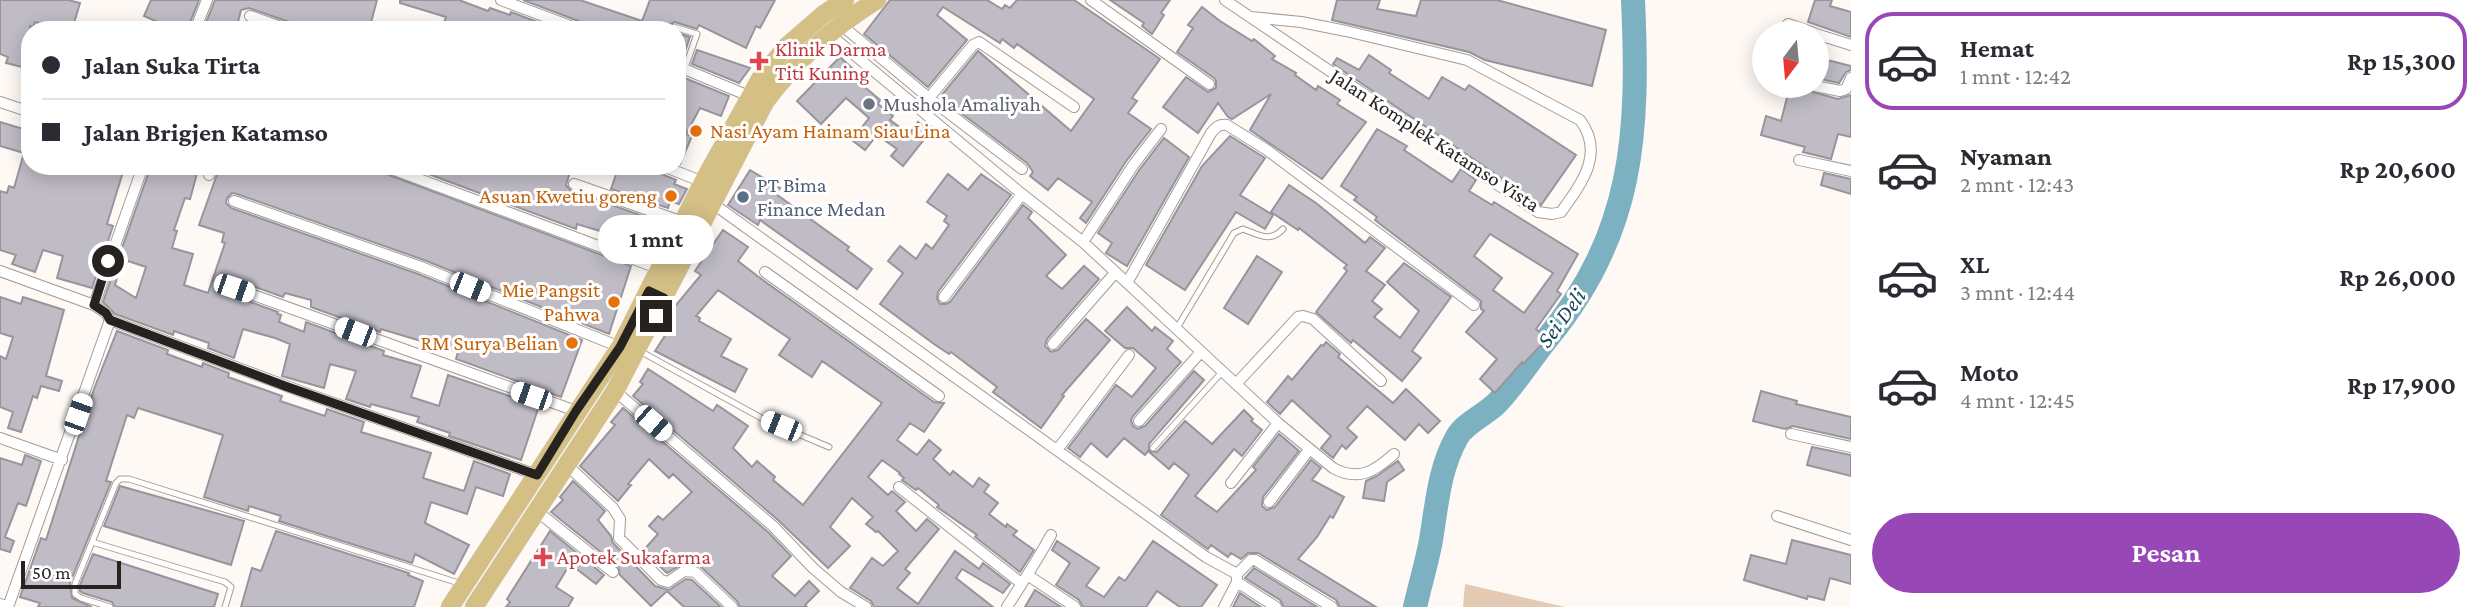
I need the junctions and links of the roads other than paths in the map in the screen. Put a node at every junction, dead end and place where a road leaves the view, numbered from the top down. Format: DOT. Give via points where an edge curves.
graph roads {
  1 [pos="501,0"];
  2 [pos="845,0"];
  3 [pos="877,0"];
  4 [pos="1091,0"];
  5 [pos="1226,0"];
  6 [pos="203,1"];
  7 [pos="250,16"];
  8 [pos="1251,17"];
  9 [pos="197,21"];
  10 [pos="264,21"];
  11 [pos="557,21"];
  12 [pos="834,29"];
  13 [pos="686,31"];
  14 [pos="1829,38"];
  15 [pos="1851,45"];
  16 [pos="686,57"];
  17 [pos="686,69"];
  18 [pos="1851,78"];
  19 [pos="1209,84"];
  20 [pos="1829,89"];
  21 [pos="749,96"];
  22 [pos="929,98"];
  23 [pos="0,102"];
  24 [pos="1074,107"];
  25 [pos="21,109"];
  26 [pos="1161,129"];
  27 [pos="1799,160"];
  28 [pos="1023,169"];
  29 [pos="1851,171"];
  30 [pos="140,175"];
  31 [pos="408,175"];
  32 [pos="686,175"];
  33 [pos="703,182"];
  34 [pos="574,184"];
  35 [pos="1022,194"];
  36 [pos="234,201"];
  37 [pos="712,203"];
  38 [pos="683,222"];
  39 [pos="1283,229"];
  40 [pos="1083,242"];
  41 [pos="660,269"];
  42 [pos="0,271"];
  43 [pos="765,272"];
  44 [pos="1115,273"];
  45 [pos="1127,283"];
  46 [pos="234,288"];
  47 [pos="657,295"];
  48 [pos="944,297"];
  49 [pos="848,303"];
  50 [pos="94,305"];
  51 [pos="1474,305"];
  52 [pos="110,320"];
  53 [pos="836,320"];
  54 [pos="1177,328"];
  55 [pos="1053,344"];
  56 [pos="629,348"];
  57 [pos="1201,352"];
  58 [pos="1129,355"];
  59 [pos="1222,372"];
  60 [pos="1381,381"];
  61 [pos="1236,384"];
  62 [pos="615,390"];
  63 [pos="939,396"];
  64 [pos="576,411"];
  65 [pos="1139,421"];
  66 [pos="1278,424"];
  67 [pos="1791,434"];
  68 [pos="0,438"];
  69 [pos="829,447"];
  70 [pos="1851,447"];
  71 [pos="1153,448"];
  72 [pos="1057,450"];
  73 [pos="1309,450"];
  74 [pos="1394,454"];
  75 [pos="62,460"];
  76 [pos="568,466"];
  77 [pos="537,475"];
  78 [pos="1231,483"];
  79 [pos="899,486"];
  80 [pos="1269,502"];
  81 [pos="538,512"];
  82 [pos="1777,516"];
  83 [pos="1051,536"];
  84 [pos="1851,540"];
  85 [pos="92,542"];
  86 [pos="613,572"];
  87 [pos="1237,578"];
  88 [pos="1025,579"];
  89 [pos="465,585"];
  90 [pos="0,604"];
  91 [pos="1009,606"];
  92 [pos="8,607"];
  93 [pos="110,607"];
  94 [pos="225,607"];
  95 [pos="450,607"];
  96 [pos="474,607"];
  97 [pos="732,607"];
  98 [pos="866,607"];
  99 [pos="1075,607"];
  100 [pos="1224,607"];
  101 [pos="1276,607"];
  102 [pos="1332,607"];
  1 -- 11 [label="street"];
  2 -- 21 [label="main road" via="787,46"];
  3 -- 12 [label="main road"];
  4 -- 19 [label="street"];
  5 -- 8 [label="street, Jalan Komplek Katamso Vista"];
  6 -- 9 [label="street"];
  7 -- 10 [label="street"];
  8 -- 8 [label="street, Jalan Komplek Katamso Vista" via="1333,29 1467,61 1580,120 1592,144 1589,165 1561,212 1538,212"];
  12 -- 22 [label="street"];
  12 -- 35 [label="street"];
  12 -- 37 [label="main road" via="795,65 765,102"];
  13 -- 16 [label="lane" via="697,34"];
  14 -- 15 [label="street"];
  17 -- 21 [label="street"];
  18 -- 20 [label="street" via="1846,89"];
  21 -- 33 [label="main road"];
  22 -- 24 [label="street" via="979,43"];
  22 -- 28 [label="street"];
  23 -- 25 [label="street"];
  26 -- 40 [label="street"];
  27 -- 29 [label="street"];
  30 -- 50 [label="street"];
  31 -- 41 [label="street"];
  32 -- 33 [label="street"];
  33 -- 38 [label="main road"];
  34 -- 38 [label="street"];
  35 -- 40 [label="street"];
  35 -- 48 [label="street"];
  36 -- 56 [label="street"];
  37 -- 47 [label="main road"];
  37 -- 49 [label="street"];
  38 -- 41 [label="main road"];
  39 -- 54 [label="lane" via="1266,238 1243,229 1234,233"];
  40 -- 44 [label="street"];
  41 -- 47 [label="main road"];
  42 -- 50 [label="street"];
  43 -- 53 [label="street"];
  44 -- 45 [label="street"];
  44 -- 55 [label="street"];
  45 -- 51 [label="street" via="1211,133 1222,124 1267,150"];
  45 -- 54 [label="street"];
  46 -- 64 [label="street"];
  47 -- 56 [label="main road"];
  49 -- 53 [label="street"];
  49 -- 72 [label="street"];
  50 -- 52 [label="street"];
  52 -- 75 [label="street"];
  52 -- 77 [label="street"];
  53 -- 63 [label="street"];
  54 -- 57 [label="street"];
  56 -- 62 [label="main road"];
  56 -- 64 [label="main road"];
  56 -- 69 [label="lane"];
  57 -- 59 [label="street"];
  57 -- 65 [label="street"];
  58 -- 72 [label="street"];
  59 -- 61 [label="street"];
  59 -- 71 [label="lane"];
  60 -- 61 [label="street" via="1313,319 1303,316"];
  61 -- 66 [label="street"];
  62 -- 76 [label="main road"];
  62 -- 98 [label="street" via="773,526 813,568"];
  64 -- 77 [label="main road"];
  66 -- 73 [label="street"];
  66 -- 78 [label="street"];
  67 -- 70 [label="street"];
  68 -- 75 [label="street"];
  72 -- 87 [label="street"];
  73 -- 74 [label="street" via="1342,473 1356,474 1376,470"];
  73 -- 80 [label="street"];
  75 -- 92 [label="street"];
  76 -- 81 [label="main road"];
  76 -- 97 [label="street" via="613,508 620,519 619,538 661,580 668,582 684,570 695,572"];
  77 -- 89 [label="main road"];
  79 -- 88 [label="street"];
  81 -- 86 [label="street"];
  81 -- 96 [label="main road"];
  82 -- 84 [label="street"];
  83 -- 88 [label="street"];
  85 -- 89 [label="lane" via="116,484 129,479"];
  85 -- 93 [label="lane" via="75,594"];
  85 -- 94 [label="lane" via="225,582 231,587"];
  87 -- 100 [label="street"];
  87 -- 101 [label="street"];
  87 -- 102 [label="street" via="1255,560"];
  88 -- 91 [label="street"];
  88 -- 99 [label="street"];
  89 -- 95 [label="main road"];
  90 -- 92 [label="street"];
}
